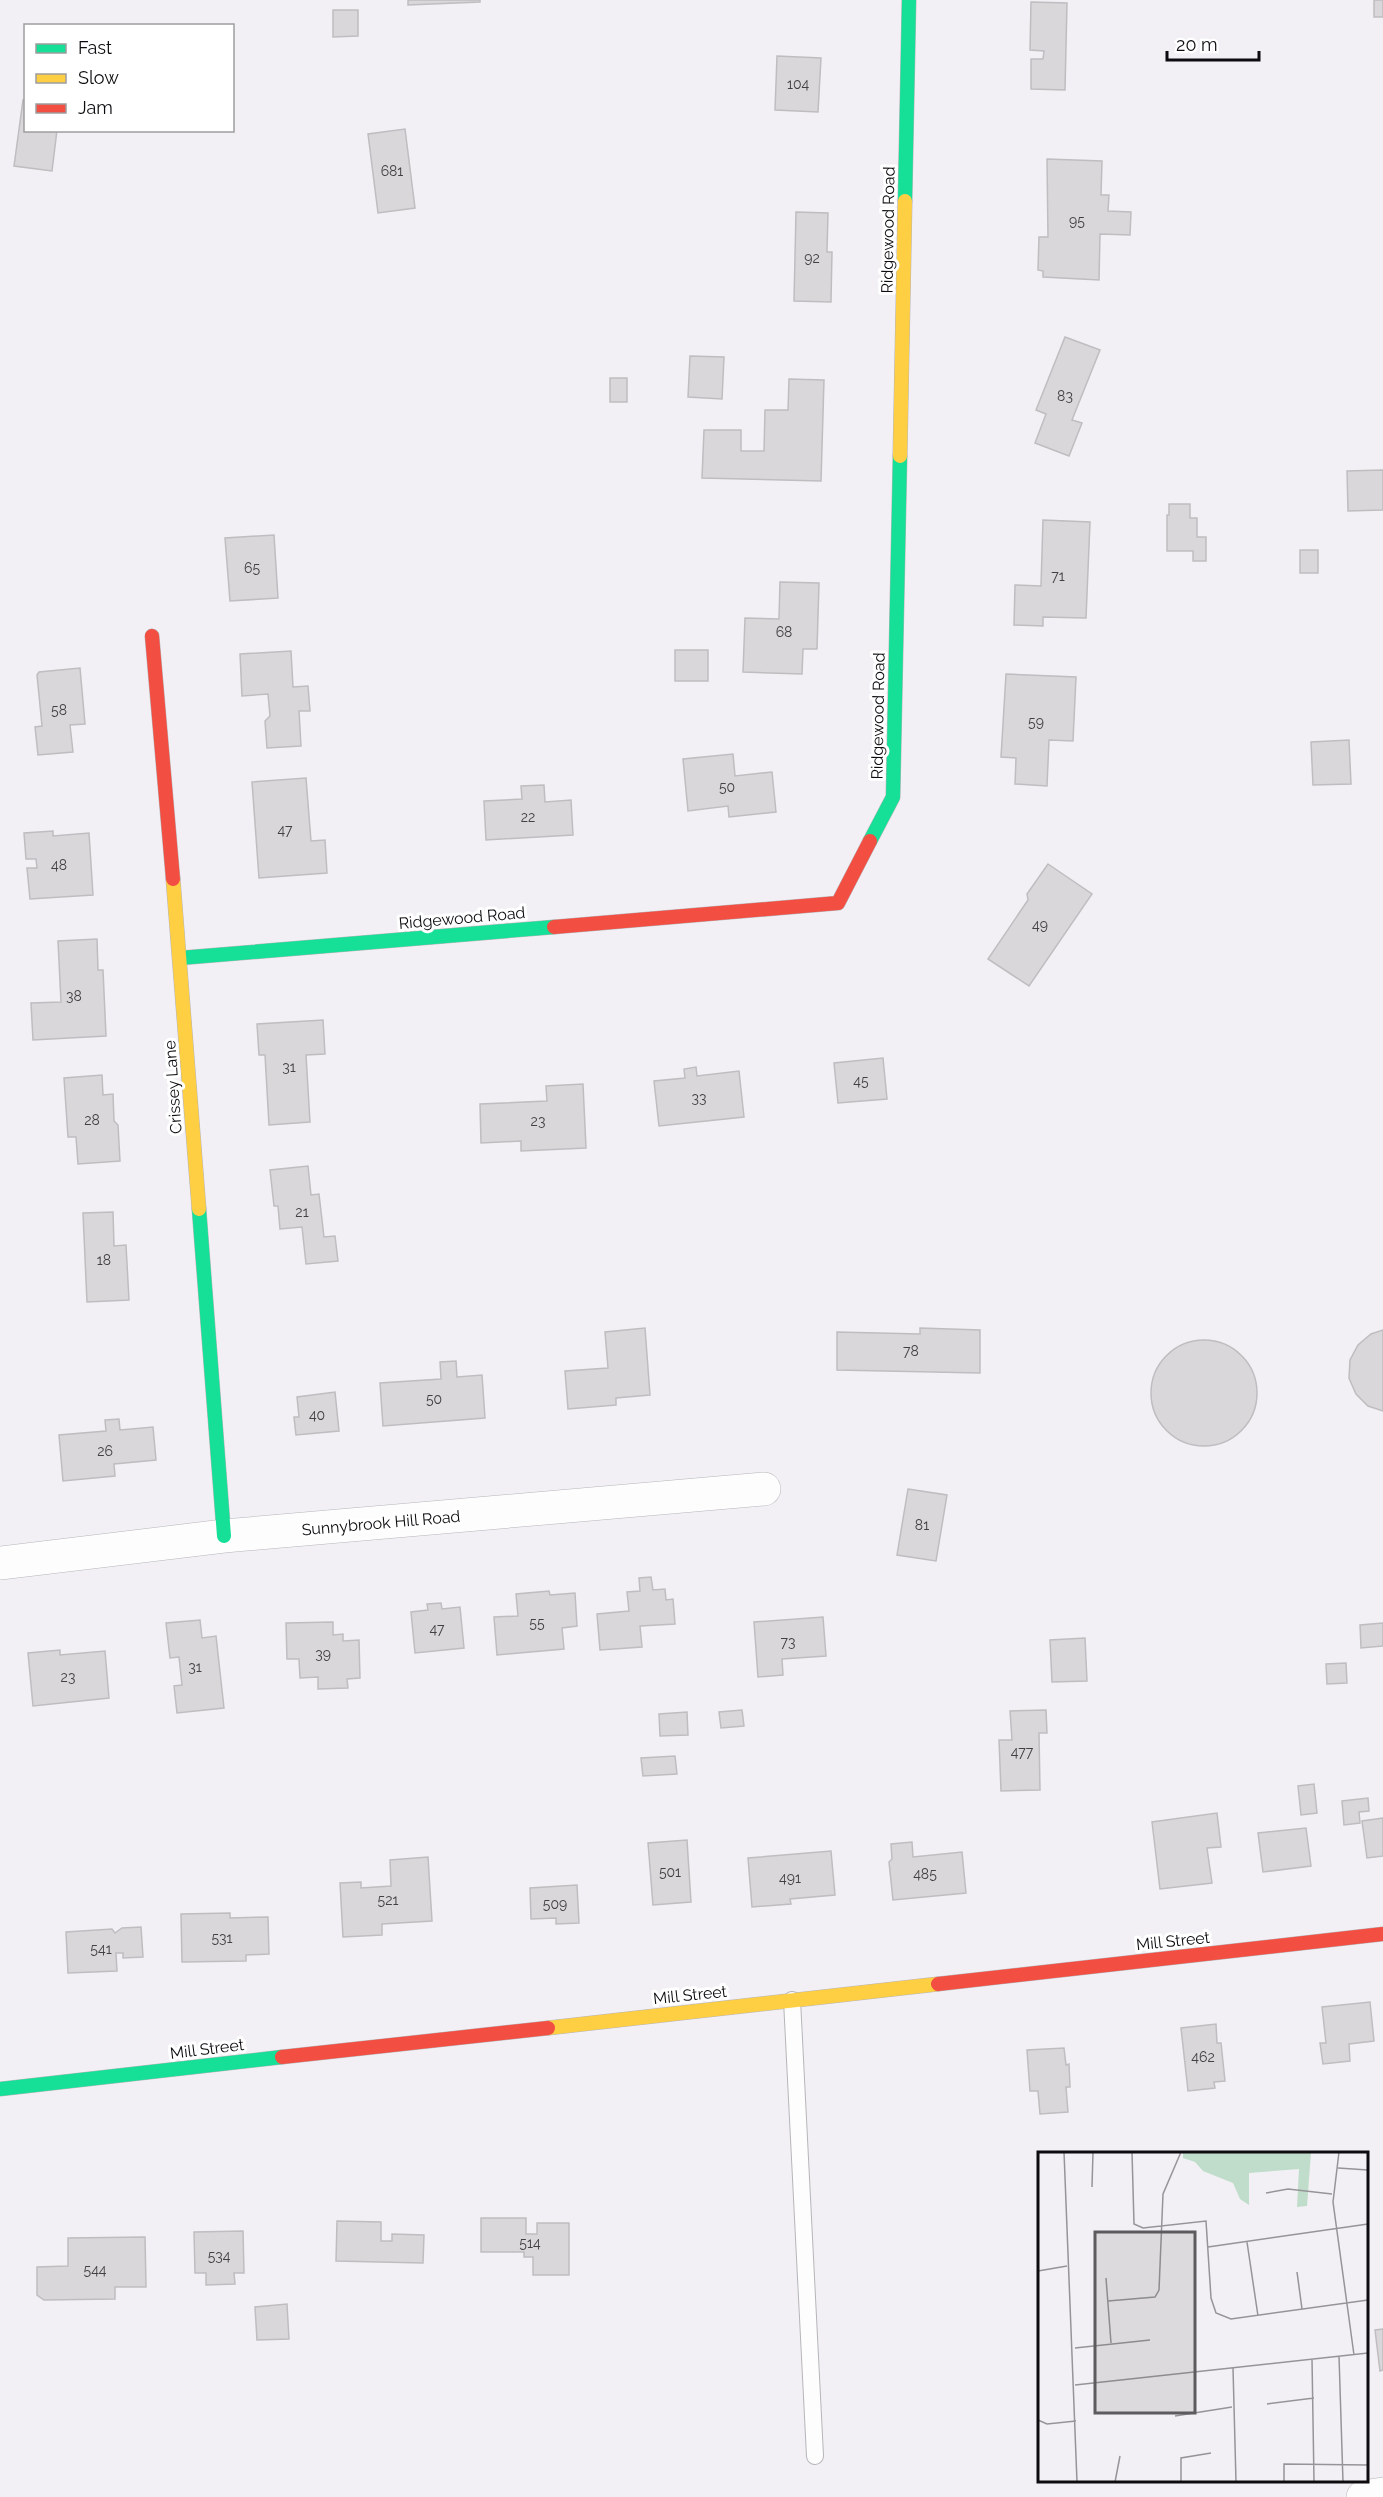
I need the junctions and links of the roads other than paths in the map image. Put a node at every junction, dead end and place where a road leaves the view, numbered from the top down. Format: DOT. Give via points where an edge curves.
graph roads {
  1 [pos="909,0"];
  2 [pos="152,636"];
  3 [pos="180,958"];
  4 [pos="764,1489"];
  5 [pos="224,1536"];
  6 [pos="0,1563"];
  7 [pos="1383,1934"];
  8 [pos="792,2000"];
  9 [pos="0,2089"];
  10 [pos="815,2456"];
  11 [pos="1383,2494"];
  12 [pos="1363,2497"];
  1 -- 3 [label="street, Ridgewood Road" via="893,797 838,903"];
  2 -- 3 [label="street, Crissey Lane"];
  3 -- 5 [label="street, Crissey Lane"];
  4 -- 5 [label="street, Sunnybrook Hill Road"];
  5 -- 6 [label="street, Sunnybrook Hill Road"];
  7 -- 8 [label="street, Mill Street"];
  8 -- 9 [label="street, Mill Street"];
  8 -- 10 [label="lane"];
  11 -- 12 [label="street"];
}
